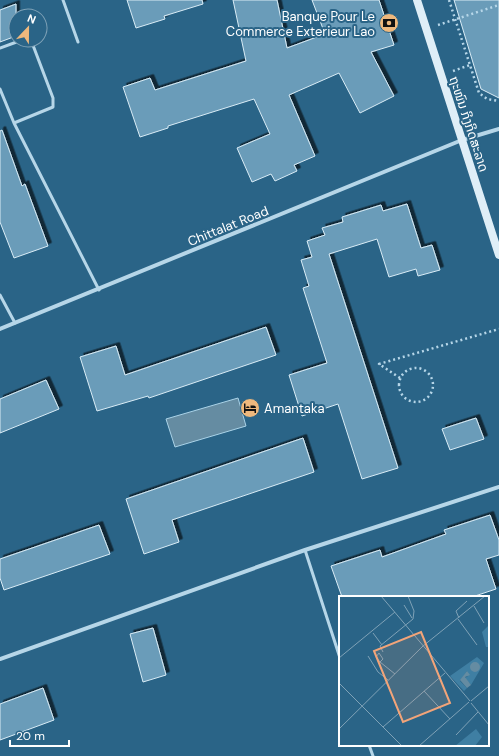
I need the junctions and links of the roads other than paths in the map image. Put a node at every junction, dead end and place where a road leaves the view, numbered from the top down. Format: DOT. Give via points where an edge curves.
graph roads {
  1 [pos="63,0"];
  2 [pos="417,0"];
  3 [pos="78,42"];
  4 [pos="35,48"];
  5 [pos="0,89"];
  6 [pos="14,123"];
  7 [pos="499,129"];
  8 [pos="462,140"];
  9 [pos="499,255"];
  10 [pos="99,290"];
  11 [pos="0,295"];
  12 [pos="15,323"];
  13 [pos="0,329"];
  14 [pos="499,487"];
  15 [pos="305,550"];
  16 [pos="339,655"];
  17 [pos="0,659"];
  18 [pos="369,746"];
  19 [pos="373,756"];
  1 -- 3 [label="lane"];
  2 -- 8 [label="street, ຖະໜົນ ກິງກິດສະລາດ"];
  4 -- 6 [label="lane" via="53,98 53,107"];
  5 -- 6 [label="lane"];
  6 -- 10 [label="lane"];
  7 -- 8 [label="street, Chittalat Road"];
  8 -- 9 [label="street, ຖະໜົນ ກິງກິດສະລາດ"];
  8 -- 10 [label="street, Chittalat Road"];
  10 -- 12 [label="street, Chittalat Road"];
  11 -- 12 [label="lane"];
  12 -- 13 [label="street, Chittalat Road"];
  14 -- 15 [label="street"];
  15 -- 16 [label="lane"];
  15 -- 17 [label="street"];
  18 -- 19 [label="lane"];
}
